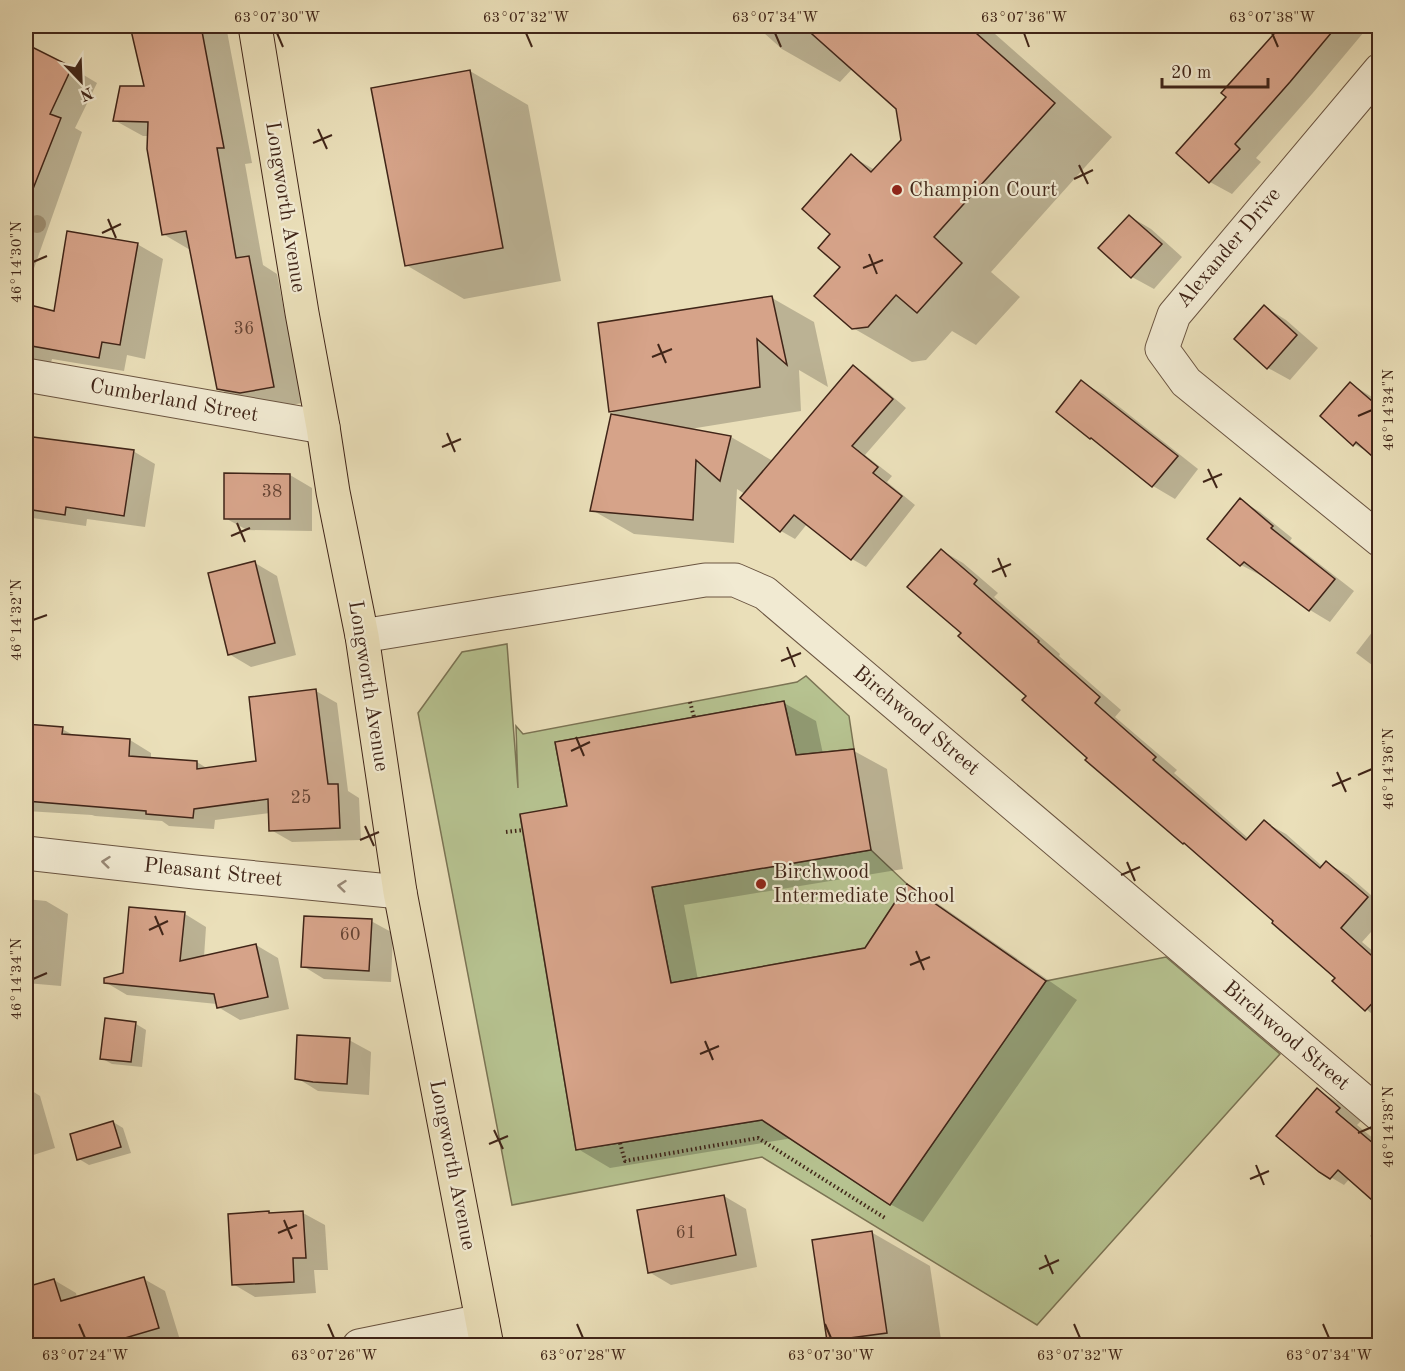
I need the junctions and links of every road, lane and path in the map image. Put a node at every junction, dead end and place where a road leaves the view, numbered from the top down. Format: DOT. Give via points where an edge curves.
graph roads {
  1 [pos="255,26"];
  2 [pos="1380,70"];
  3 [pos="26,375"];
  4 [pos="323,428"];
  5 [pos="1380,540"];
  6 [pos="362,636"];
  7 [pos="690,702"];
  8 [pos="694,717"];
  9 [pos="523,830"];
  10 [pos="506,832"];
  11 [pos="26,852"];
  12 [pos="400,892"];
  13 [pos="1380,1115"];
  14 [pos="620,1143"];
  15 [pos="885,1218"];
  16 [pos="485,1333"];
  17 [pos="358,1346"];
  1 -- 4 [label="main road, Longworth Avenue"];
  2 -- 5 [label="street, Alexander Drive" via="1174,315 1162,349 1186,382"];
  3 -- 4 [label="street, Cumberland Street"];
  4 -- 6 [label="main road, Longworth Avenue"];
  6 -- 12 [label="main road, Longworth Avenue"];
  6 -- 13 [label="street, Birchwood Street" via="705,580 735,580 765,593"];
  7 -- 8 [label="path"];
  9 -- 10 [label="path"];
  12 -- 11 [label="street, Pleasant Street, one-way"];
  12 -- 16 [label="main road, Longworth Avenue"];
  14 -- 15 [label="path" via="625,1161 758,1138"];
  16 -- 17 [label="street"];
}
